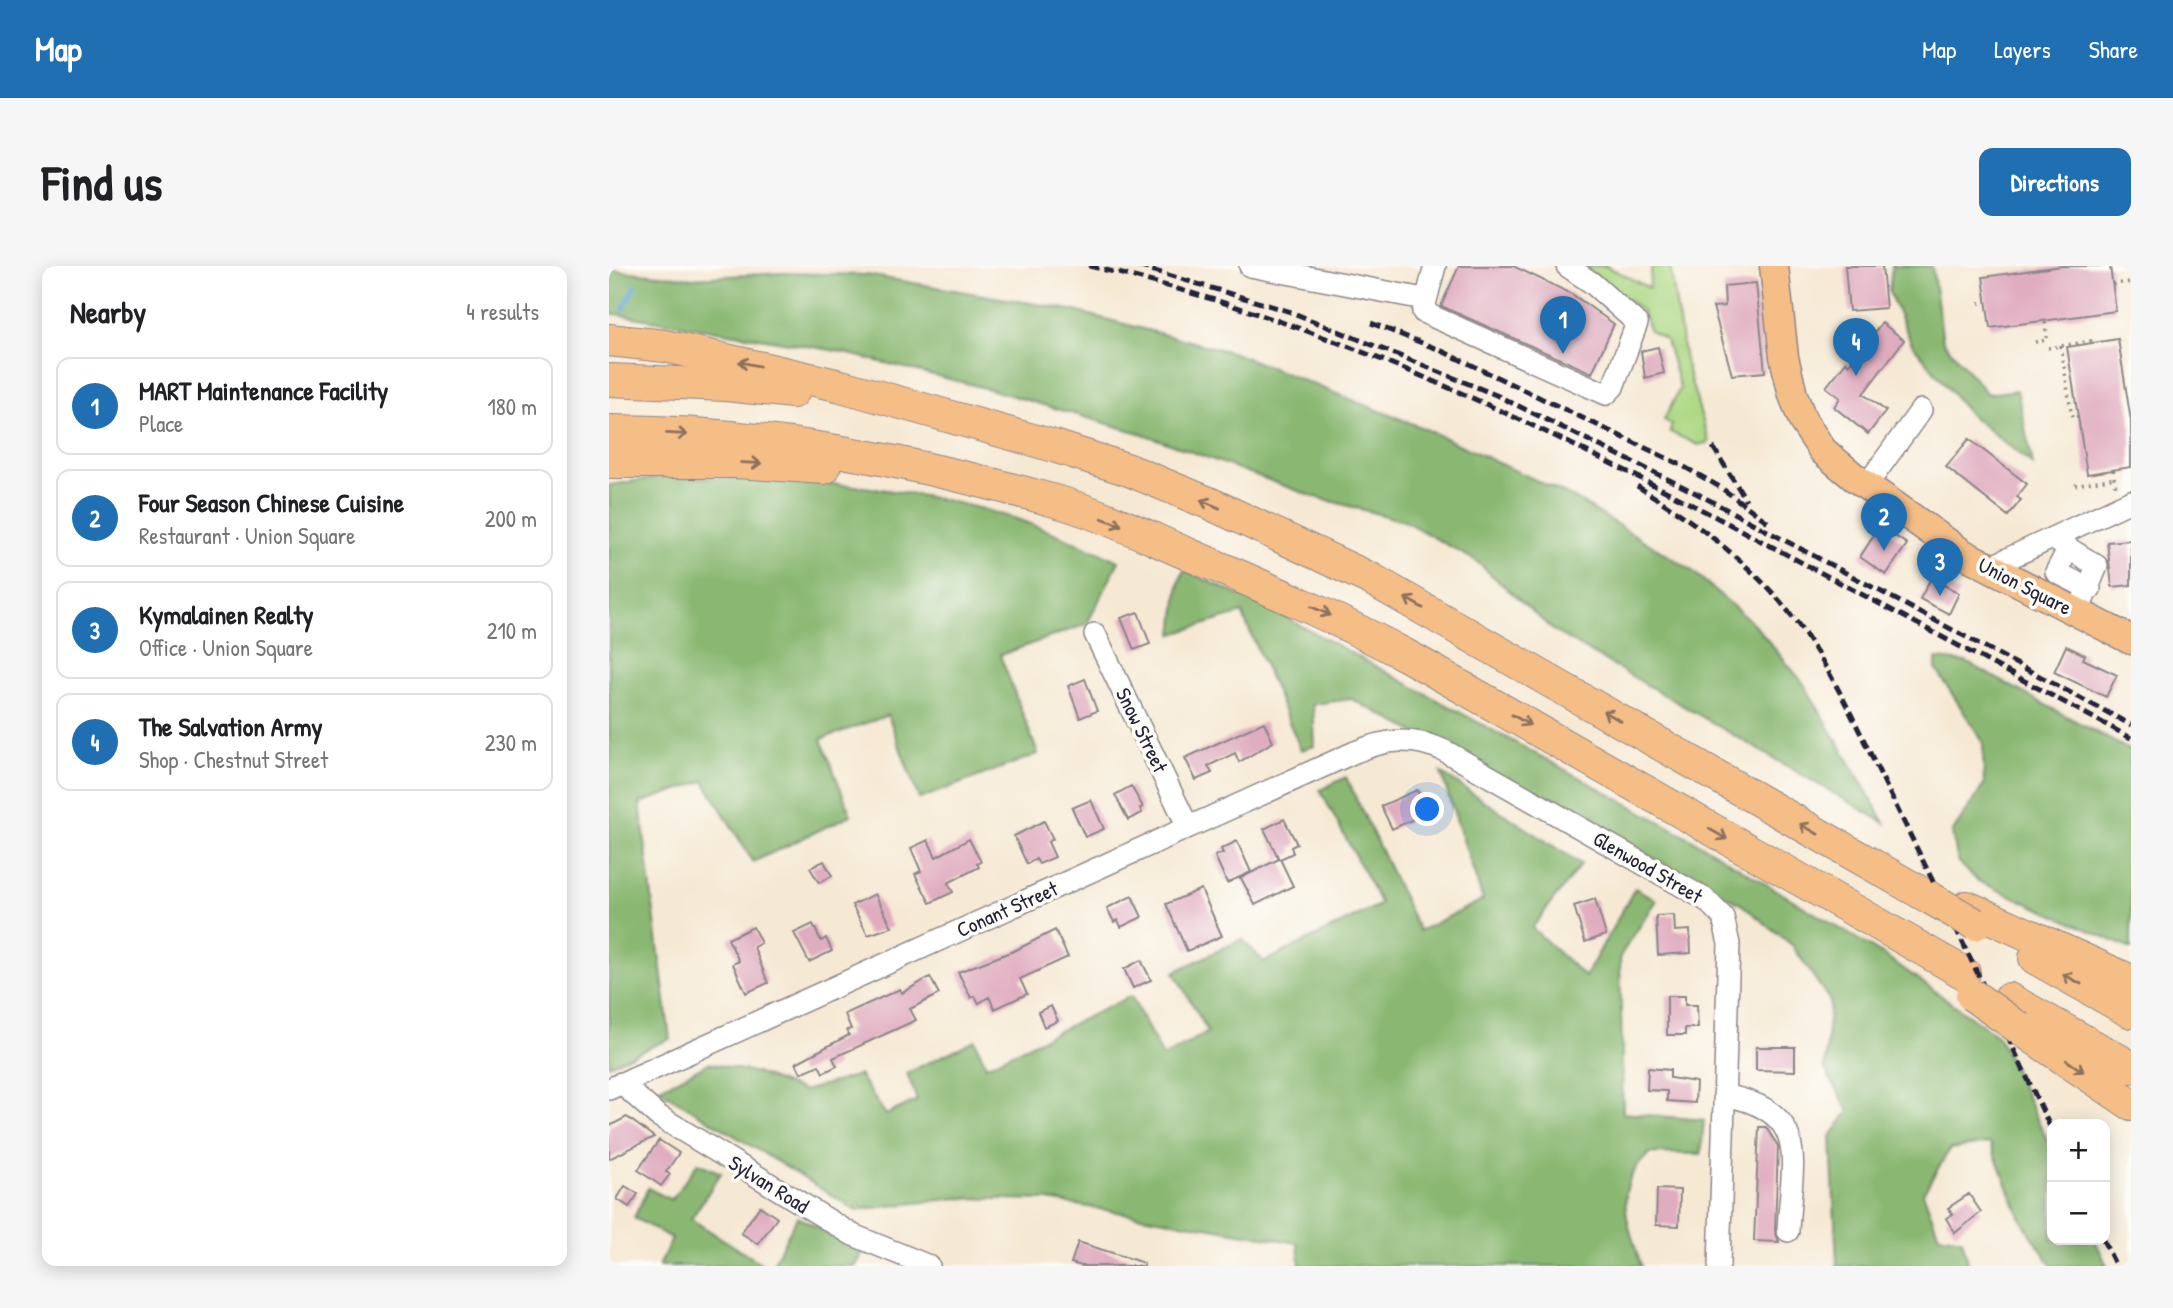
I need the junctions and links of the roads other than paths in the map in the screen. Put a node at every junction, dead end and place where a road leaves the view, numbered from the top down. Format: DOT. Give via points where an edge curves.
graph roads {
  1 [pos="1250,266"];
  2 [pos="1435,266"];
  3 [pos="1567,266"];
  4 [pos="1774,266"];
  5 [pos="1424,299"];
  6 [pos="609,340"];
  7 [pos="609,380"];
  8 [pos="1921,410"];
  9 [pos="956,420"];
  10 [pos="609,431"];
  11 [pos="609,462"];
  12 [pos="1866,486"];
  13 [pos="2124,499"];
  14 [pos="1048,500"];
  15 [pos="2060,543"];
  16 [pos="1989,568"];
  17 [pos="2084,601"];
  18 [pos="1095,634"];
  19 [pos="2131,640"];
  20 [pos="1407,739"];
  21 [pos="1188,827"];
  22 [pos="1971,915"];
  23 [pos="2131,981"];
  24 [pos="2131,1012"];
  25 [pos="2014,1013"];
  26 [pos="2131,1068"];
  27 [pos="615,1086"];
  28 [pos="1724,1095"];
  29 [pos="2131,1104"];
  30 [pos="1788,1231"];
  31 [pos="929,1266"];
  32 [pos="1720,1266"];
  1 -- 5 [label="street"];
  2 -- 5 [label="street"];
  3 -- 5 [label="street" via="1637,323 1613,387 1606,394 1423,312"];
  4 -- 12 [label="main road, Union Square" via="1784,357 1800,415 1823,451"];
  9 -- 6 [label="highway, one-way" via="758,366 665,346"];
  7 -- 9 [label="highway" via="784,390"];
  8 -- 12 [label="street"];
  22 -- 9 [label="highway, one-way, bridge" via="1851,853 1371,579 1129,470"];
  10 -- 14 [label="highway, one-way" via="729,437 837,450 943,471"];
  11 -- 14 [label="highway, one-way" via="802,466"];
  12 -- 16 [label="main road, Union Square" via="1940,540"];
  13 -- 15 [label="street"];
  14 -- 25 [label="highway, one-way" via="1143,534 1331,615 1411,657 1815,889"];
  15 -- 16 [label="street"];
  15 -- 17 [label="street" via="2097,566"];
  16 -- 17 [label="main road, Union Square"];
  17 -- 19 [label="main road, Union Square"];
  18 -- 21 [label="street, Snow Street"];
  20 -- 21 [label="street, Conant Street" via="1355,751"];
  20 -- 28 [label="street, Glenwood Street" via="1445,751 1716,907 1729,944"];
  21 -- 27 [label="street, Conant Street"];
  22 -- 23 [label="highway"];
  24 -- 22 [label="highway, one-way"];
  25 -- 26 [label="highway"];
  25 -- 29 [label="highway, one-way"];
  27 -- 31 [label="street, Sylvan Road" via="853,1235"];
  28 -- 30 [label="street" via="1765,1109 1785,1124 1793,1140"];
  28 -- 32 [label="street, Glenwood Street"];
}
